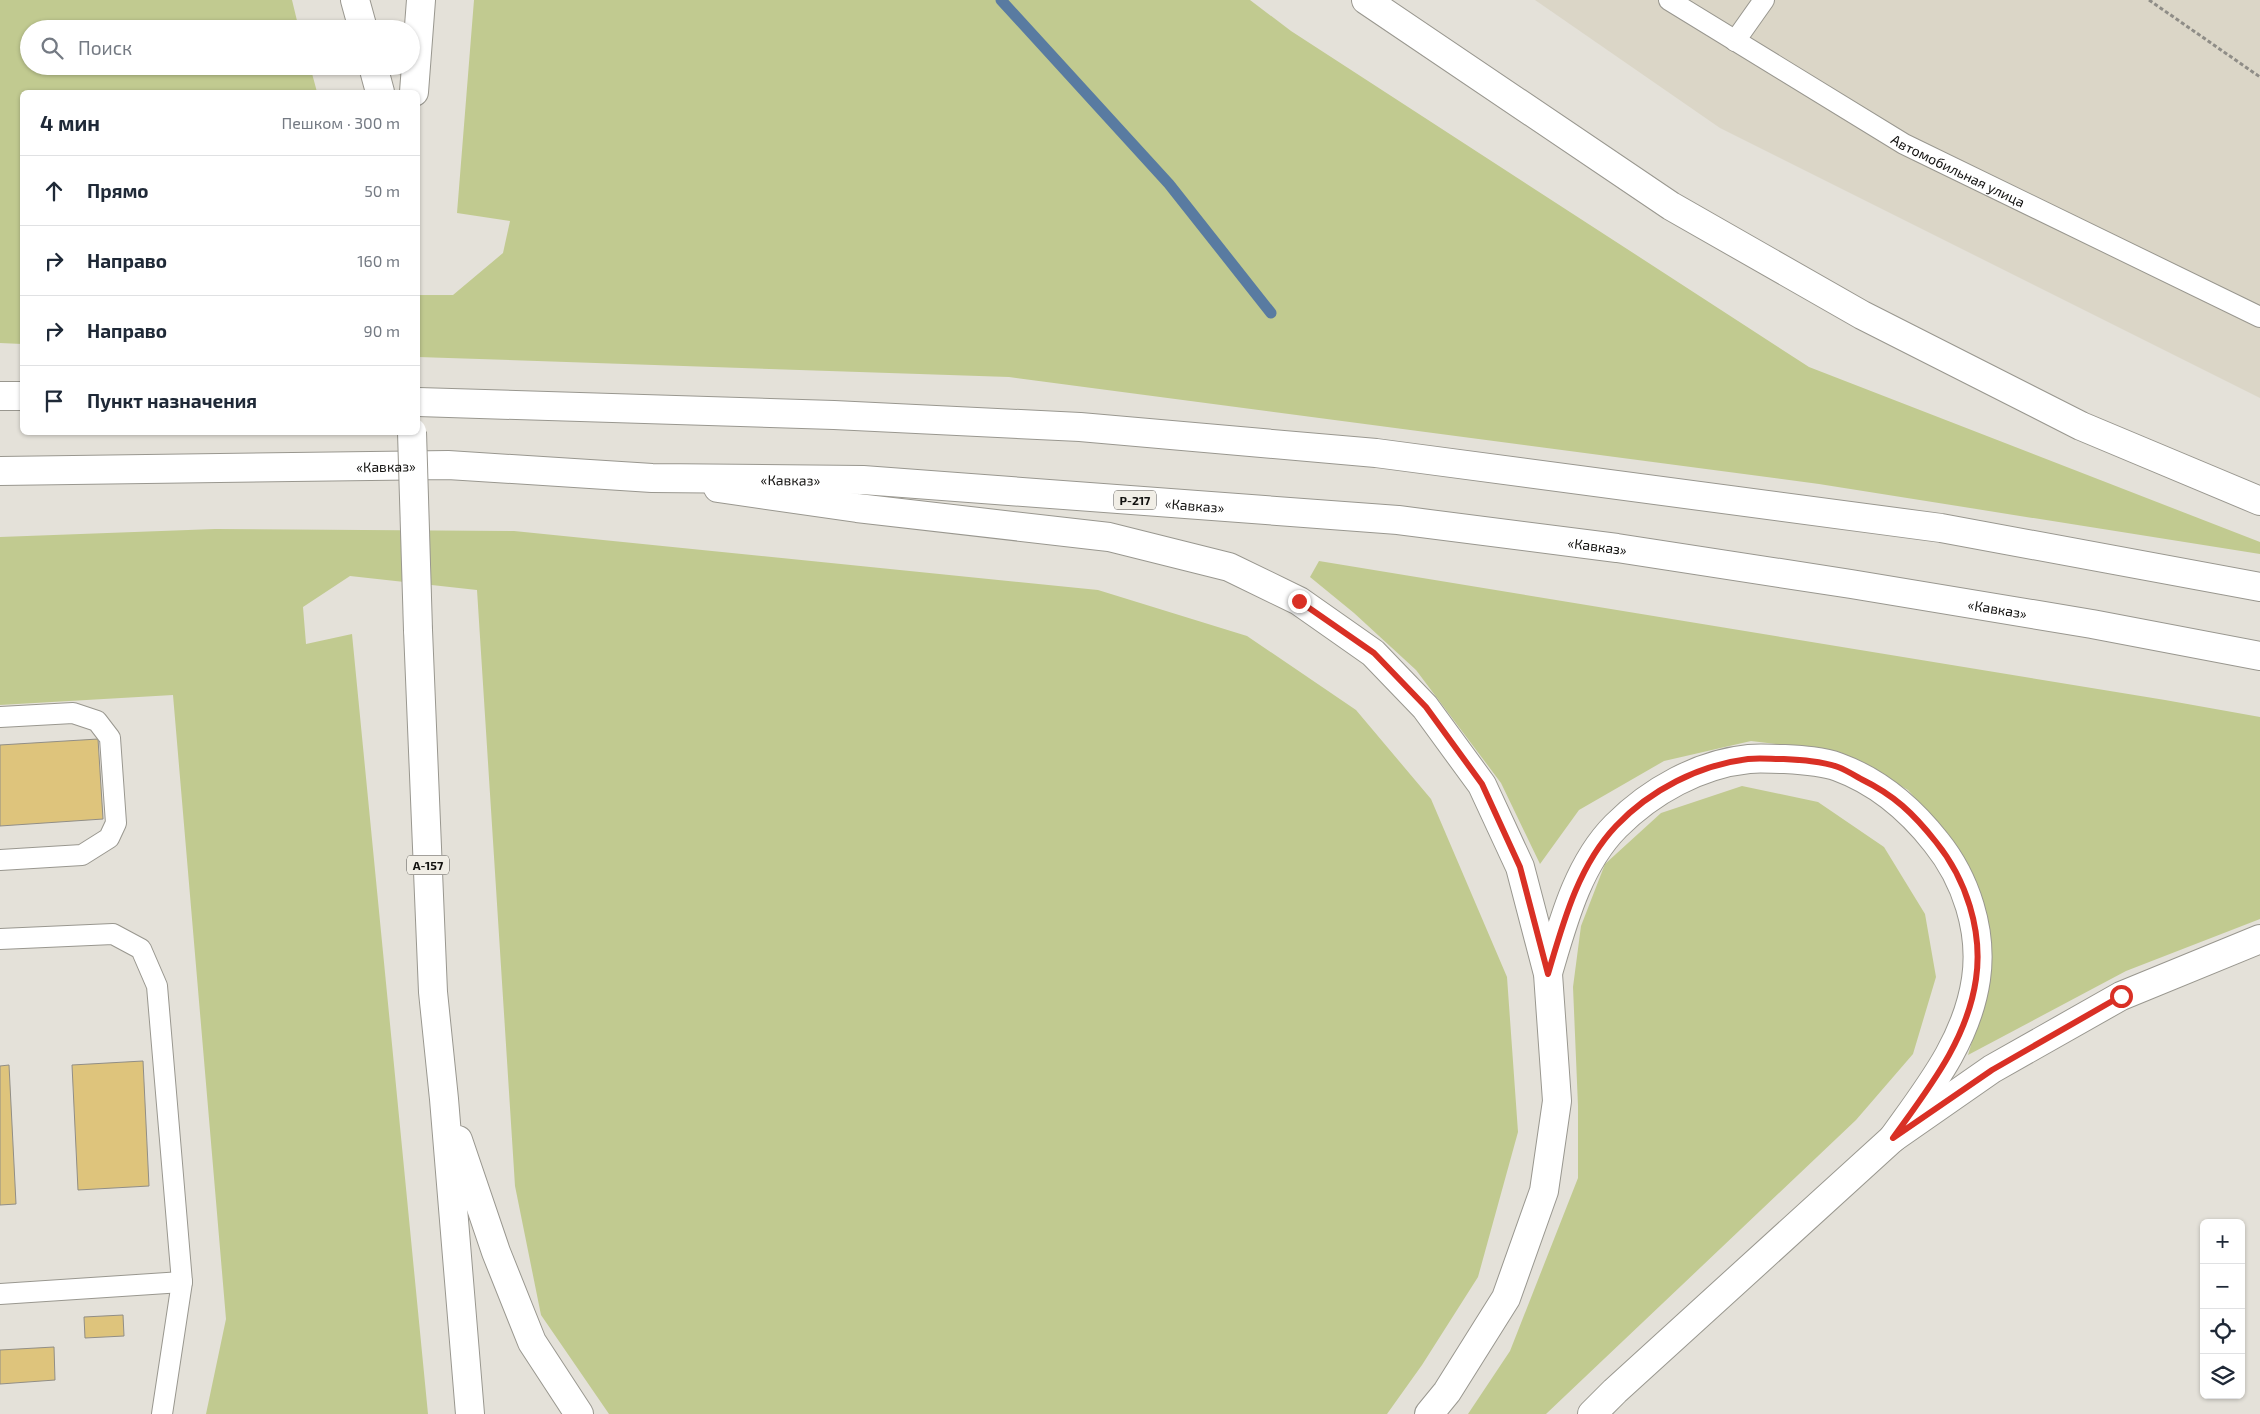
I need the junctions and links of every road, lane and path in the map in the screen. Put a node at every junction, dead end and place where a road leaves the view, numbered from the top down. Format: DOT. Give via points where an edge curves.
graph roads {
  1 [pos="355,0"];
  2 [pos="421,0"];
  3 [pos="1366,0"];
  4 [pos="1669,0"];
  5 [pos="1764,0"];
  6 [pos="2149,0"];
  7 [pos="361,20"];
  8 [pos="419,20"];
  9 [pos="1735,41"];
  10 [pos="375,75"];
  11 [pos="415,75"];
  12 [pos="2260,77"];
  13 [pos="379,90"];
  14 [pos="414,90"];
  15 [pos="2260,317"];
  16 [pos="0,396"];
  17 [pos="20,396"];
  18 [pos="420,402"];
  19 [pos="412,435"];
  20 [pos="0,471"];
  21 [pos="652,478"];
  22 [pos="2260,501"];
  23 [pos="2260,587"];
  24 [pos="2260,656"];
  25 [pos="0,718"];
  26 [pos="0,860"];
  27 [pos="0,939"];
  28 [pos="2260,939"];
  29 [pos="1548,974"];
  30 [pos="444,1100"];
  31 [pos="1893,1138"];
  32 [pos="182,1282"];
  33 [pos="0,1294"];
  34 [pos="162,1414"];
  35 [pos="470,1414"];
  36 [pos="579,1414"];
  37 [pos="1429,1414"];
  38 [pos="1592,1414"];
  1 -- 7 [label="main road"];
  2 -- 8 [label="main road"];
  3 -- 22 [label="main road" via="1671,206 1862,315 2081,426"];
  4 -- 9 [label="lane, Автомобильная улица"];
  5 -- 9 [label="lane"];
  6 -- 12 [label="path"];
  9 -- 15 [label="lane, Автомобильная улица" via="1904,144"];
  10 -- 13 [label="main road"];
  11 -- 14 [label="main road"];
  16 -- 17 [label="main road"];
  18 -- 23 [label="main road" via="834,415 1080,427 1376,452 1940,528"];
  19 -- 30 [label="main road, А-157, bridge" via="433,992"];
  20 -- 21 [label="main road, «Кавказ» / Р-217" via="448,466"];
  21 -- 24 [label="main road, «Кавказ» / Р-217" via="863,480 1398,520 1616,548 1851,584"];
  21 -- 29 [label="main road" via="857,508 1108,537 1229,567 1299,601 1374,653 1426,707 1482,784 1520,867"];
  25 -- 26 [label="lane" via="73,713 97,721 110,738 116,823 109,838 82,855"];
  27 -- 32 [label="lane" via="113,934 141,949 158,986"];
  28 -- 31 [label="main road" via="2121,996 1992,1070"];
  29 -- 31 [label="main road" via="1564,919 1594,853 1616,826 1646,799 1677,780 1717,765 1749,759 1800,760 1838,767 1886,791 1919,821 1949,858 1964,888 1974,922 1976,979 1966,1020 1947,1062"];
  29 -- 37 [label="main road" via="1557,1100 1544,1192 1506,1298 1447,1392"];
  30 -- 35 [label="main road, А-157"];
  30 -- 36 [label="main road" via="496,1252 532,1342"];
  31 -- 38 [label="main road"];
  32 -- 33 [label="lane"];
  32 -- 34 [label="lane"];
}
